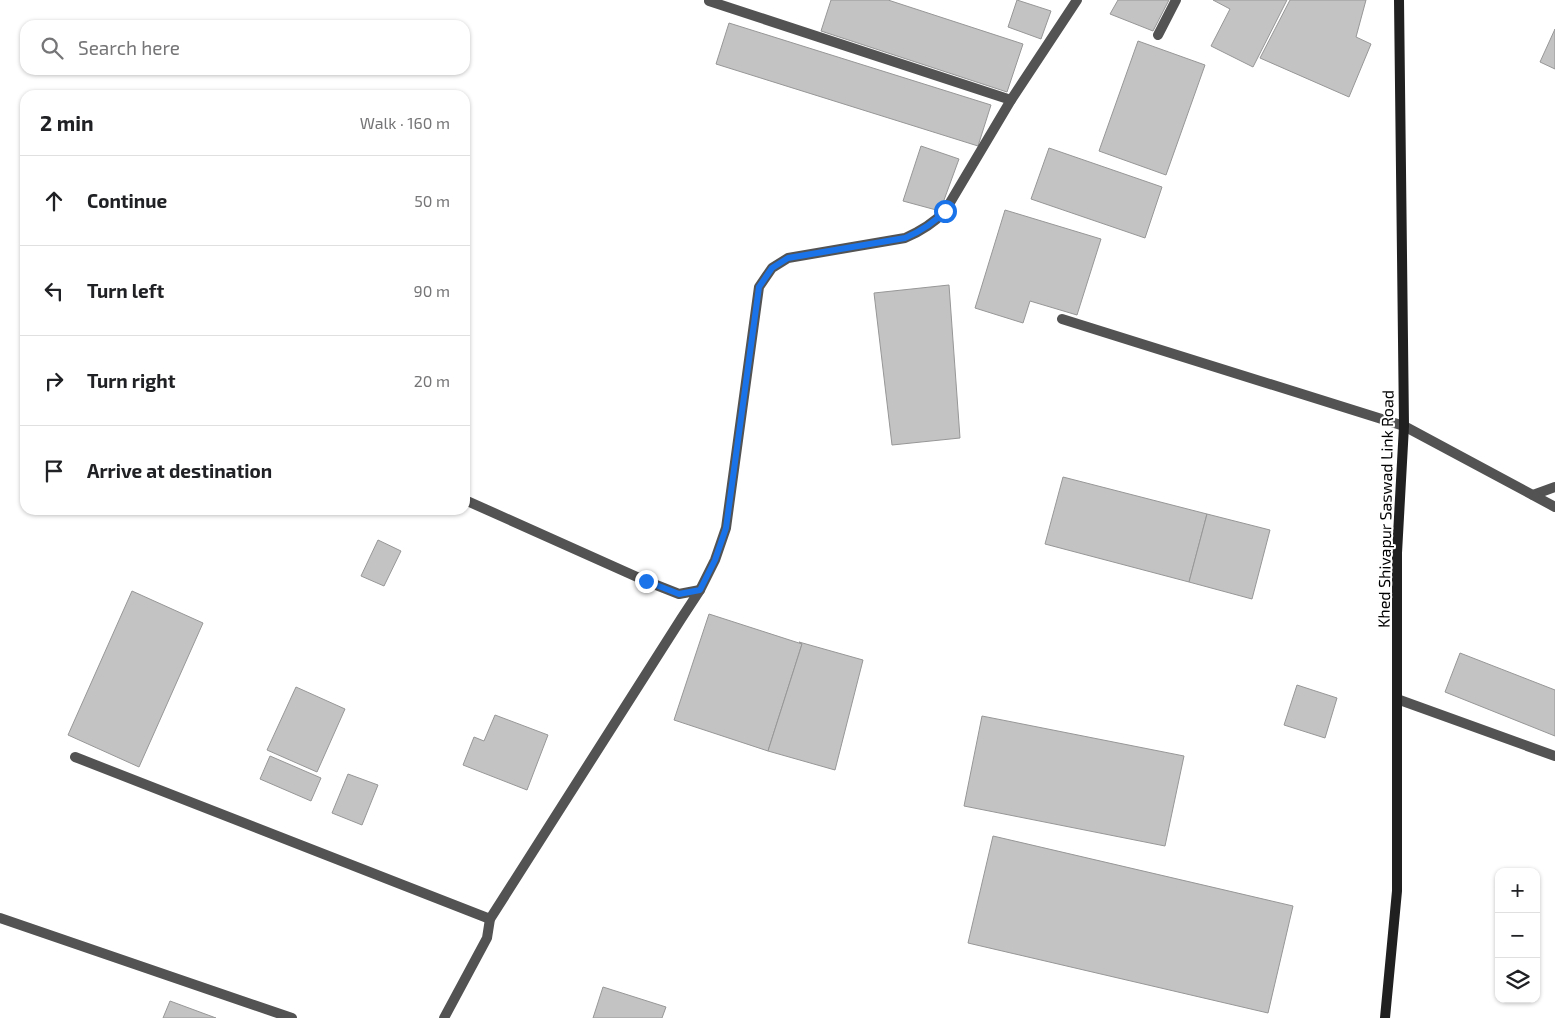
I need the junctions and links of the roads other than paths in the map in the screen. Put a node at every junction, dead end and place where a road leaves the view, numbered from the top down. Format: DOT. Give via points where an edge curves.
graph roads {
  1 [pos="1077,0"];
  2 [pos="1176,0"];
  3 [pos="1399,0"];
  4 [pos="708,1"];
  5 [pos="1158,35"];
  6 [pos="1011,100"];
  7 [pos="1062,319"];
  8 [pos="1404,426"];
  9 [pos="1555,487"];
  10 [pos="1533,496"];
  11 [pos="470,502"];
  12 [pos="1555,508"];
  13 [pos="700,590"];
  14 [pos="1397,699"];
  15 [pos="1555,756"];
  16 [pos="75,757"];
  17 [pos="0,918"];
  18 [pos="490,919"];
  19 [pos="292,1018"];
  20 [pos="444,1018"];
  21 [pos="1385,1018"];
  1 -- 6 [label="street"];
  2 -- 5 [label="street"];
  3 -- 8 [label="main road, Khed Shivapur Saswad Link Road"];
  4 -- 6 [label="street"];
  6 -- 13 [label="street" via="945,211 934,223 905,238 788,258 772,268 759,287 726,528"];
  7 -- 8 [label="street"];
  8 -- 10 [label="street"];
  8 -- 14 [label="main road, Khed Shivapur Saswad Link Road" via="1397,553"];
  9 -- 10 [label="street"];
  10 -- 12 [label="street"];
  11 -- 13 [label="street" via="671,591 679,594"];
  13 -- 18 [label="street"];
  14 -- 15 [label="street"];
  14 -- 21 [label="main road, Khed Shivapur Saswad Link Road" via="1397,891"];
  16 -- 18 [label="street"];
  17 -- 19 [label="street"];
  18 -- 20 [label="street" via="487,938"];
}
